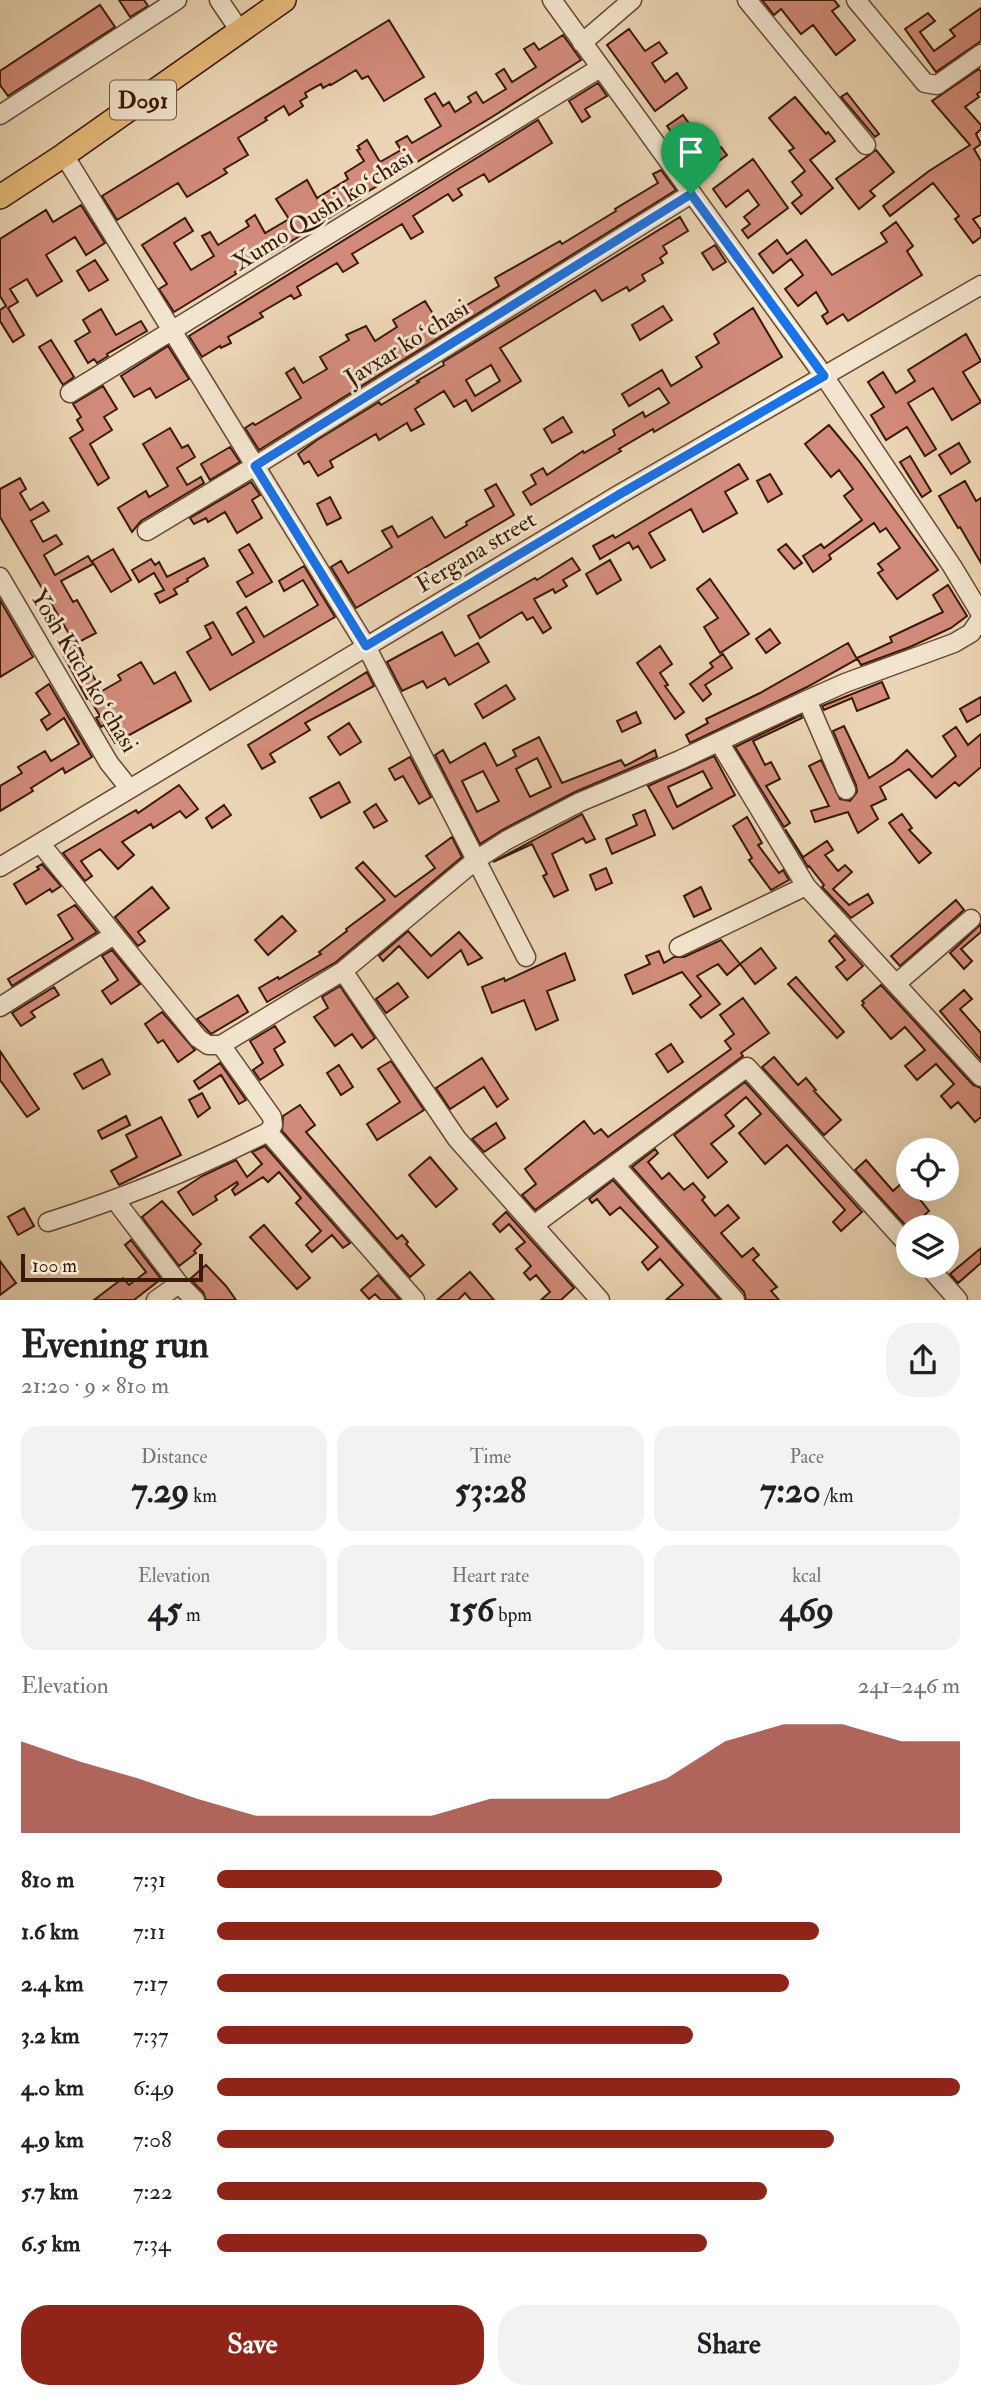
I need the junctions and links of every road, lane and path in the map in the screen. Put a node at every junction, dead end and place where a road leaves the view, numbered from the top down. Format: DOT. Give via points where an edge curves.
graph roads {
  1 [pos="177,0"];
  2 [pos="219,0"];
  3 [pos="284,0"];
  4 [pos="552,0"];
  5 [pos="632,0"];
  6 [pos="747,0"];
  7 [pos="856,0"];
  8 [pos="240,30"];
  9 [pos="582,43"];
  10 [pos="981,54"];
  11 [pos="600,68"];
  12 [pos="0,115"];
  13 [pos="866,145"];
  14 [pos="64,155"];
  15 [pos="691,194"];
  16 [pos="0,197"];
  17 [pos="981,285"];
  18 [pos="172,331"];
  19 [pos="824,376"];
  20 [pos="70,393"];
  21 [pos="255,466"];
  22 [pos="147,531"];
  23 [pos="0,577"];
  24 [pos="981,616"];
  25 [pos="366,646"];
  26 [pos="807,700"];
  27 [pos="719,742"];
  28 [pos="129,788"];
  29 [pos="846,790"];
  30 [pos="40,843"];
  31 [pos="476,860"];
  32 [pos="0,867"];
  33 [pos="806,886"];
  34 [pos="971,919"];
  35 [pos="114,935"];
  36 [pos="679,947"];
  37 [pos="526,957"];
  38 [pos="343,971"];
  39 [pos="897,983"];
  40 [pos="0,1007"];
  41 [pos="221,1045"];
  42 [pos="981,1077"];
  43 [pos="268,1132"];
  44 [pos="615,1165"];
  45 [pos="116,1200"];
  46 [pos="48,1222"];
  47 [pos="534,1225"];
  48 [pos="896,1232"];
  49 [pos="938,1278"];
  50 [pos="179,1284"];
  51 [pos="156,1300"];
  52 [pos="195,1300"];
  53 [pos="415,1300"];
  54 [pos="600,1300"];
  55 [pos="735,1300"];
  56 [pos="958,1300"];
  1 -- 12 [label="street"];
  2 -- 8 [label="street"];
  3 -- 8 [label="main road, D091"];
  4 -- 9 [label="street"];
  5 -- 9 [label="street"];
  6 -- 13 [label="street"];
  7 -- 10 [label="street" via="925,83 937,85"];
  8 -- 14 [label="main road, D091"];
  9 -- 11 [label="street"];
  11 -- 15 [label="street"];
  11 -- 18 [label="street, Xumo Qushi koʻchasi"];
  14 -- 16 [label="main road, D091"];
  14 -- 18 [label="street"];
  15 -- 19 [label="street"];
  15 -- 21 [label="street, Javxar koʻchasi"];
  17 -- 19 [label="street, Fergana street"];
  18 -- 20 [label="street, Xumo Qushi koʻchasi"];
  18 -- 21 [label="street"];
  19 -- 24 [label="street" via="953,566"];
  19 -- 25 [label="street, Fergana street"];
  21 -- 22 [label="street, Javxar koʻchasi"];
  21 -- 25 [label="street"];
  23 -- 28 [label="street, Yosh Kuch koʻchasi" via="109,763"];
  24 -- 26 [label="street" via="971,633 954,643"];
  25 -- 28 [label="street, Fergana street"];
  25 -- 31 [label="street"];
  26 -- 27 [label="street"];
  26 -- 29 [label="street"];
  27 -- 31 [label="street" via="580,802"];
  27 -- 33 [label="street"];
  28 -- 30 [label="street, Fergana street"];
  30 -- 32 [label="street, Fergana street"];
  30 -- 35 [label="street"];
  31 -- 37 [label="street"];
  31 -- 38 [label="street"];
  33 -- 36 [label="street"];
  33 -- 39 [label="street"];
  34 -- 39 [label="street"];
  35 -- 40 [label="street"];
  35 -- 41 [label="street" via="198,1038 208,1045"];
  38 -- 41 [label="street"];
  38 -- 47 [label="street" via="457,1139"];
  39 -- 42 [label="street"];
  41 -- 43 [label="street" via="272,1117 274,1125"];
  43 -- 45 [label="street"];
  43 -- 53 [label="street"];
  44 -- 47 [label="street"];
  44 -- 48 [label="street" via="747,1067"];
  44 -- 55 [label="street"];
  45 -- 46 [label="street"];
  45 -- 50 [label="street"];
  47 -- 54 [label="street"];
  49 -- 56 [label="street"];
  50 -- 51 [label="street"];
  50 -- 52 [label="street"];
}
